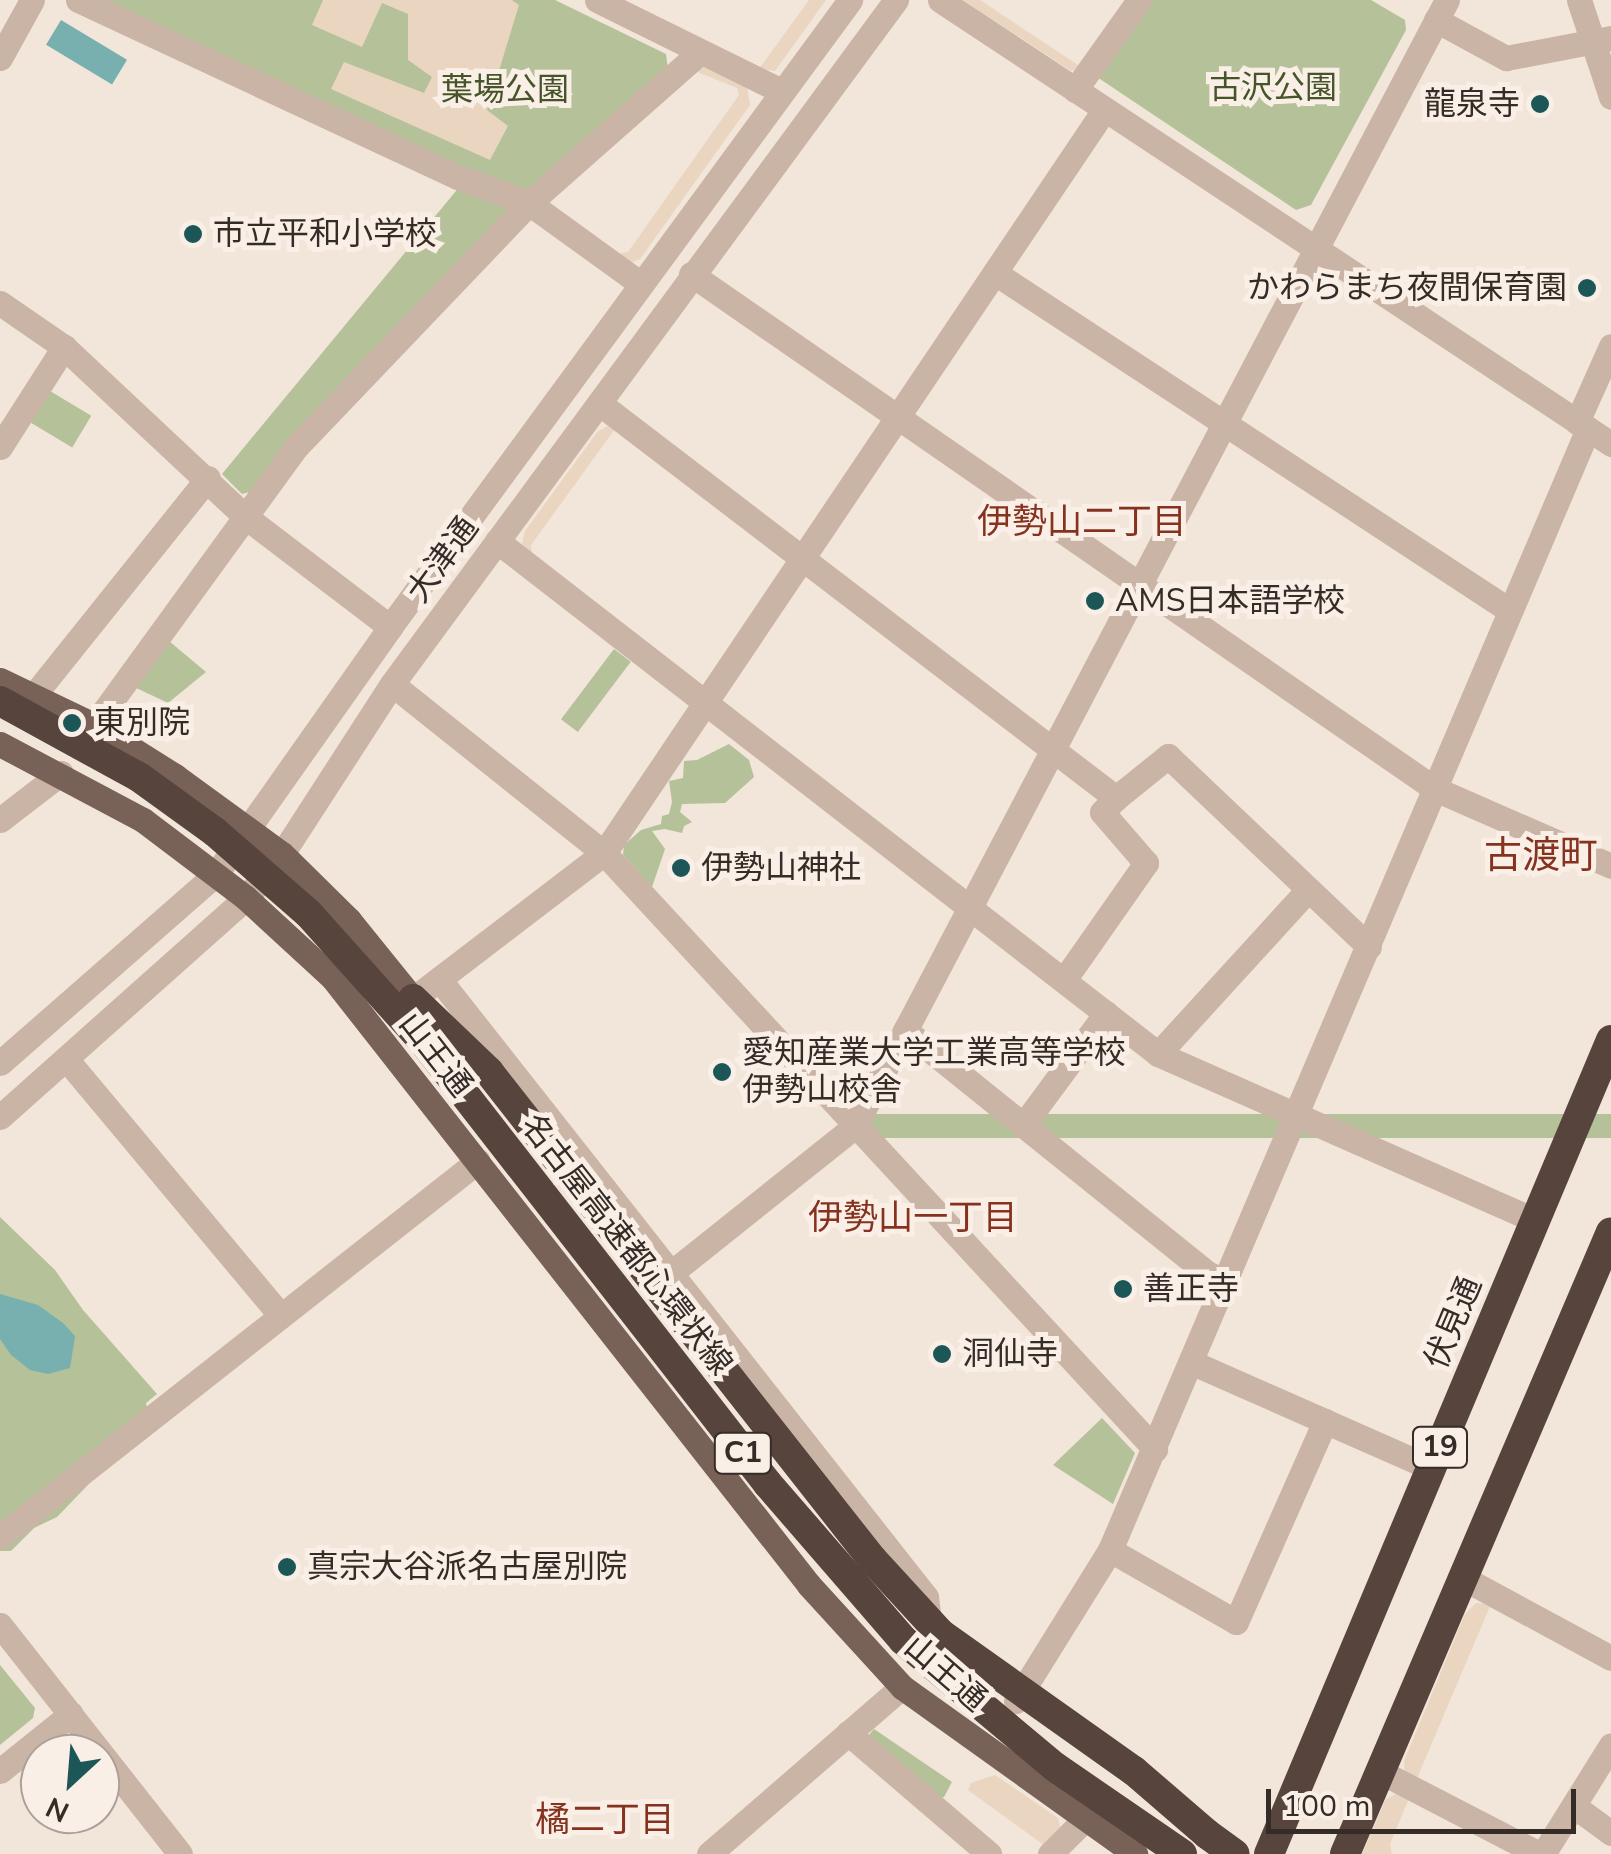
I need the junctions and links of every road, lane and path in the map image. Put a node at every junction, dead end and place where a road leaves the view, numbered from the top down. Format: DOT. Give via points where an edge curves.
graph roads {
  1 [pos="32,0"];
  2 [pos="78,0"];
  3 [pos="850,0"];
  4 [pos="896,0"];
  5 [pos="940,0"];
  6 [pos="1139,0"];
  7 [pos="1579,0"];
  8 [pos="605,2"];
  9 [pos="1435,8"];
  10 [pos="1602,40"];
  11 [pos="700,52"];
  12 [pos="0,58"];
  13 [pos="1075,90"];
  14 [pos="781,91"];
  15 [pos="1611,96"];
  16 [pos="1104,110"];
  17 [pos="529,203"];
  18 [pos="1316,248"];
  19 [pos="995,273"];
  20 [pos="691,274"];
  21 [pos="642,284"];
  22 [pos="0,302"];
  23 [pos="1611,346"];
  24 [pos="64,347"];
  25 [pos="599,403"];
  26 [pos="897,418"];
  27 [pos="1222,422"];
  28 [pos="1583,425"];
  29 [pos="1611,444"];
  30 [pos="0,448"];
  31 [pos="208,478"];
  32 [pos="248,518"];
  33 [pos="497,540"];
  34 [pos="802,558"];
  35 [pos="1140,584"];
  36 [pos="1510,610"];
  37 [pos="390,627"];
  38 [pos="0,680"];
  39 [pos="392,684"];
  40 [pos="34,695"];
  41 [pos="0,701"];
  42 [pos="708,701"];
  43 [pos="94,725"];
  44 [pos="1,746"];
  45 [pos="1053,748"];
  46 [pos="61,772"];
  47 [pos="1435,790"];
  48 [pos="1116,798"];
  49 [pos="0,820"];
  50 [pos="248,829"];
  51 [pos="282,854"];
  52 [pos="604,854"];
  53 [pos="1611,866"];
  54 [pos="216,874"];
  55 [pos="1308,890"];
  56 [pos="246,898"];
  57 [pos="970,907"];
  58 [pos="1368,948"];
  59 [pos="439,979"];
  60 [pos="1064,980"];
  61 [pos="412,999"];
  62 [pos="1106,1013"];
  63 [pos="905,1030"];
  64 [pos="1611,1040"];
  65 [pos="1158,1054"];
  66 [pos="67,1060"];
  67 [pos="0,1063"];
  68 [pos="1298,1116"];
  69 [pos="0,1117"];
  70 [pos="1024,1124"];
  71 [pos="855,1126"];
  72 [pos="478,1162"];
  73 [pos="1535,1220"];
  74 [pos="1608,1248"];
  75 [pos="671,1273"];
  76 [pos="1226,1282"];
  77 [pos="280,1316"];
  78 [pos="1193,1363"];
  79 [pos="1326,1421"];
  80 [pos="1155,1450"];
  81 [pos="1431,1468"];
  82 [pos="0,1537"];
  83 [pos="1110,1550"];
  84 [pos="1464,1579"];
  85 [pos="0,1625"];
  86 [pos="931,1640"];
  87 [pos="1611,1658"];
  88 [pos="902,1687"];
  89 [pos="1016,1701"];
  90 [pos="71,1714"];
  91 [pos="848,1733"];
  92 [pos="1611,1744"];
  93 [pos="0,1770"];
  94 [pos="1380,1770"];
  95 [pos="1574,1806"];
  96 [pos="1085,1819"];
  97 [pos="1611,1833"];
  98 [pos="180,1854"];
  99 [pos="709,1854"];
  100 [pos="989,1854"];
  101 [pos="1050,1854"];
  102 [pos="1135,1854"];
  103 [pos="1182,1854"];
  104 [pos="1233,1854"];
  105 [pos="1269,1854"];
  106 [pos="1345,1854"];
  107 [pos="1541,1854"];
  1 -- 12 [label="street"];
  2 -- 17 [label="street" via="458,177"];
  3 -- 14 [label="street, 大津通"];
  4 -- 20 [label="street, 大津通"];
  5 -- 13 [label="street"];
  6 -- 13 [label="street"];
  7 -- 10 [label="street"];
  8 -- 11 [label="street"];
  9 -- 10 [label="street" via="1506,58"];
  9 -- 18 [label="street"];
  10 -- 15 [label="street"];
  11 -- 14 [label="street"];
  11 -- 17 [label="street"];
  13 -- 16 [label="street"];
  14 -- 21 [label="street, 大津通"];
  16 -- 18 [label="street"];
  16 -- 19 [label="street"];
  17 -- 21 [label="street"];
  17 -- 32 [label="street" via="297,446"];
  18 -- 27 [label="street"];
  18 -- 28 [label="street"];
  19 -- 26 [label="street"];
  19 -- 27 [label="street"];
  20 -- 25 [label="street, 大津通"];
  20 -- 26 [label="street"];
  21 -- 37 [label="street, 大津通"];
  22 -- 24 [label="street"];
  23 -- 28 [label="street"];
  24 -- 30 [label="street"];
  24 -- 31 [label="street"];
  25 -- 33 [label="street, 大津通"];
  25 -- 34 [label="street"];
  26 -- 34 [label="street"];
  26 -- 35 [label="street"];
  27 -- 35 [label="street"];
  27 -- 36 [label="street"];
  28 -- 29 [label="street"];
  28 -- 36 [label="street"];
  31 -- 32 [label="street"];
  31 -- 40 [label="street"];
  32 -- 37 [label="street"];
  32 -- 43 [label="street"];
  33 -- 39 [label="street, 大津通"];
  33 -- 42 [label="street"];
  34 -- 42 [label="street"];
  34 -- 45 [label="street"];
  35 -- 45 [label="street"];
  35 -- 47 [label="street"];
  36 -- 47 [label="street"];
  37 -- 50 [label="street, 大津通"];
  38 -- 40 [label="main road, 山王通"];
  39 -- 51 [label="street, 大津通"];
  39 -- 52 [label="street"];
  40 -- 43 [label="main road, 山王通"];
  41 -- 103 [label="highway, 名古屋高速都心環状線 / C1, bridge" via="178,802 308,913 422,1041 768,1484 892,1628 1054,1767"];
  42 -- 52 [label="street"];
  42 -- 57 [label="street"];
  43 -- 50 [label="main road, 山王通"];
  44 -- 46 [label="main road, 山王通"];
  45 -- 48 [label="street"];
  45 -- 57 [label="street"];
  46 -- 49 [label="street"];
  46 -- 54 [label="main road, 山王通"];
  47 -- 53 [label="street"];
  47 -- 58 [label="street"];
  48 -- 55 [label="street" via="1168,756"];
  48 -- 60 [label="street" via="1102,812 1146,863"];
  50 -- 51 [label="main road, 山王通"];
  50 -- 54 [label="street, 大津通"];
  51 -- 56 [label="street, 大津通"];
  51 -- 61 [label="main road, 山王通" via="349,920"];
  52 -- 59 [label="street"];
  52 -- 71 [label="street"];
  54 -- 56 [label="main road, 山王通"];
  54 -- 67 [label="street, 大津通"];
  55 -- 58 [label="street"];
  55 -- 65 [label="street"];
  56 -- 66 [label="street, 大津通"];
  56 -- 72 [label="main road, 山王通" via="332,978"];
  57 -- 60 [label="street"];
  57 -- 63 [label="street"];
  58 -- 68 [label="street"];
  59 -- 61 [label="street"];
  59 -- 75 [label="street, 山王通"];
  60 -- 62 [label="street"];
  61 -- 86 [label="main road, 山王通" via="848,1550"];
  61 -- 104 [label="highway, bridge" via="489,1072 872,1559 941,1634 1134,1772"];
  62 -- 65 [label="street"];
  62 -- 70 [label="street"];
  63 -- 70 [label="street"];
  63 -- 71 [label="street"];
  64 -- 73 [label="highway, 伏見通 / 19"];
  65 -- 68 [label="street"];
  66 -- 69 [label="street, 大津通"];
  66 -- 77 [label="street"];
  68 -- 73 [label="street"];
  68 -- 76 [label="street"];
  70 -- 76 [label="street"];
  71 -- 75 [label="street"];
  71 -- 80 [label="street"];
  72 -- 77 [label="street"];
  72 -- 88 [label="main road, 山王通" via="809,1585"];
  73 -- 81 [label="highway, 伏見通 / 19"];
  74 -- 84 [label="highway, 19"];
  75 -- 86 [label="street, 山王通" via="926,1597"];
  76 -- 78 [label="street"];
  77 -- 82 [label="street"];
  78 -- 79 [label="street"];
  78 -- 80 [label="street"];
  79 -- 81 [label="street"];
  79 -- 83 [label="street" via="1236,1622"];
  80 -- 83 [label="street"];
  81 -- 105 [label="highway, 伏見通 / 19"];
  83 -- 89 [label="street"];
  84 -- 87 [label="street"];
  84 -- 94 [label="highway, 19"];
  85 -- 90 [label="street"];
  86 -- 89 [label="main road, 山王通"];
  88 -- 91 [label="street"];
  88 -- 96 [label="main road, 山王通"];
  89 -- 104 [label="main road, 山王通"];
  90 -- 93 [label="street"];
  90 -- 98 [label="street"];
  91 -- 99 [label="street"];
  91 -- 100 [label="street"];
  92 -- 95 [label="street"];
  94 -- 106 [label="highway, 19"];
  94 -- 107 [label="street"];
  95 -- 97 [label="street"];
  95 -- 107 [label="street"];
  96 -- 101 [label="street"];
  96 -- 102 [label="main road, 山王通"];
}
